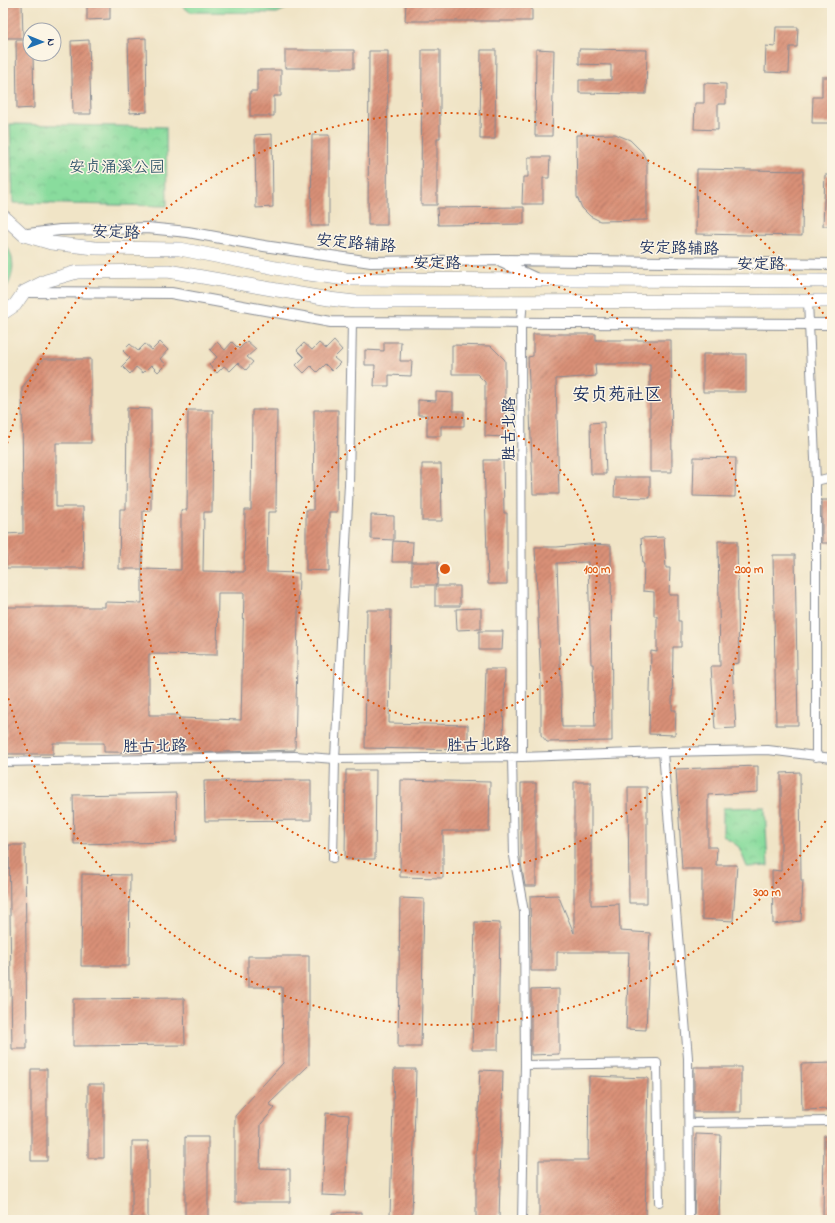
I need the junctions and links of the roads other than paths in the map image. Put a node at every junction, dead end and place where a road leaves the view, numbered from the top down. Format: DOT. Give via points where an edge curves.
graph roads {
  1 [pos="3,216"];
  2 [pos="24,234"];
  3 [pos="498,260"];
  4 [pos="832,264"];
  5 [pos="535,278"];
  6 [pos="832,281"];
  7 [pos="24,292"];
  8 [pos="523,301"];
  9 [pos="808,301"];
  10 [pos="832,301"];
  11 [pos="3,313"];
  12 [pos="352,322"];
  13 [pos="521,322"];
  14 [pos="810,324"];
  15 [pos="832,324"];
  16 [pos="832,477"];
  17 [pos="816,481"];
  18 [pos="663,752"];
  19 [pos="512,757"];
  20 [pos="522,757"];
  21 [pos="816,757"];
  22 [pos="832,758"];
  23 [pos="334,759"];
  24 [pos="3,762"];
  25 [pos="333,858"];
  26 [pos="525,1066"];
  27 [pos="832,1121"];
  28 [pos="689,1123"];
  29 [pos="659,1202"];
  30 [pos="522,1220"];
  31 [pos="690,1220"];
  1 -- 2 [label="main road"];
  2 -- 3 [label="street, 安定路辅路" via="60,230 147,228 188,232 369,262"];
  2 -- 5 [label="main road, 安定路" via="45,241 95,248 180,250 346,279"];
  3 -- 4 [label="street, 安定路辅路"];
  3 -- 5 [label="street"];
  5 -- 6 [label="main road, 安定路"];
  7 -- 8 [label="main road" via="46,280 77,272 168,271 355,302"];
  7 -- 11 [label="main road" via="15,305"];
  7 -- 12 [label="street" via="171,293 304,318"];
  8 -- 9 [label="main road"];
  8 -- 13 [label="street, 胜古北路"];
  9 -- 10 [label="main road"];
  9 -- 14 [label="street"];
  12 -- 13 [label="street"];
  12 -- 23 [label="street" via="349,484"];
  13 -- 14 [label="street"];
  13 -- 20 [label="street, 胜古北路"];
  14 -- 15 [label="street"];
  14 -- 17 [label="street"];
  16 -- 17 [label="street"];
  17 -- 21 [label="street"];
  18 -- 20 [label="street"];
  18 -- 21 [label="street" via="768,750"];
  18 -- 28 [label="street" via="688,1058"];
  19 -- 20 [label="street, 胜古北路"];
  19 -- 23 [label="street, 胜古北路"];
  19 -- 26 [label="street" via="514,856 524,912"];
  21 -- 22 [label="street"];
  23 -- 24 [label="street, 胜古北路" via="295,756"];
  23 -- 25 [label="street"];
  26 -- 29 [label="street" via="658,1063"];
  26 -- 30 [label="street"];
  27 -- 28 [label="street"];
  28 -- 31 [label="street"];
}
